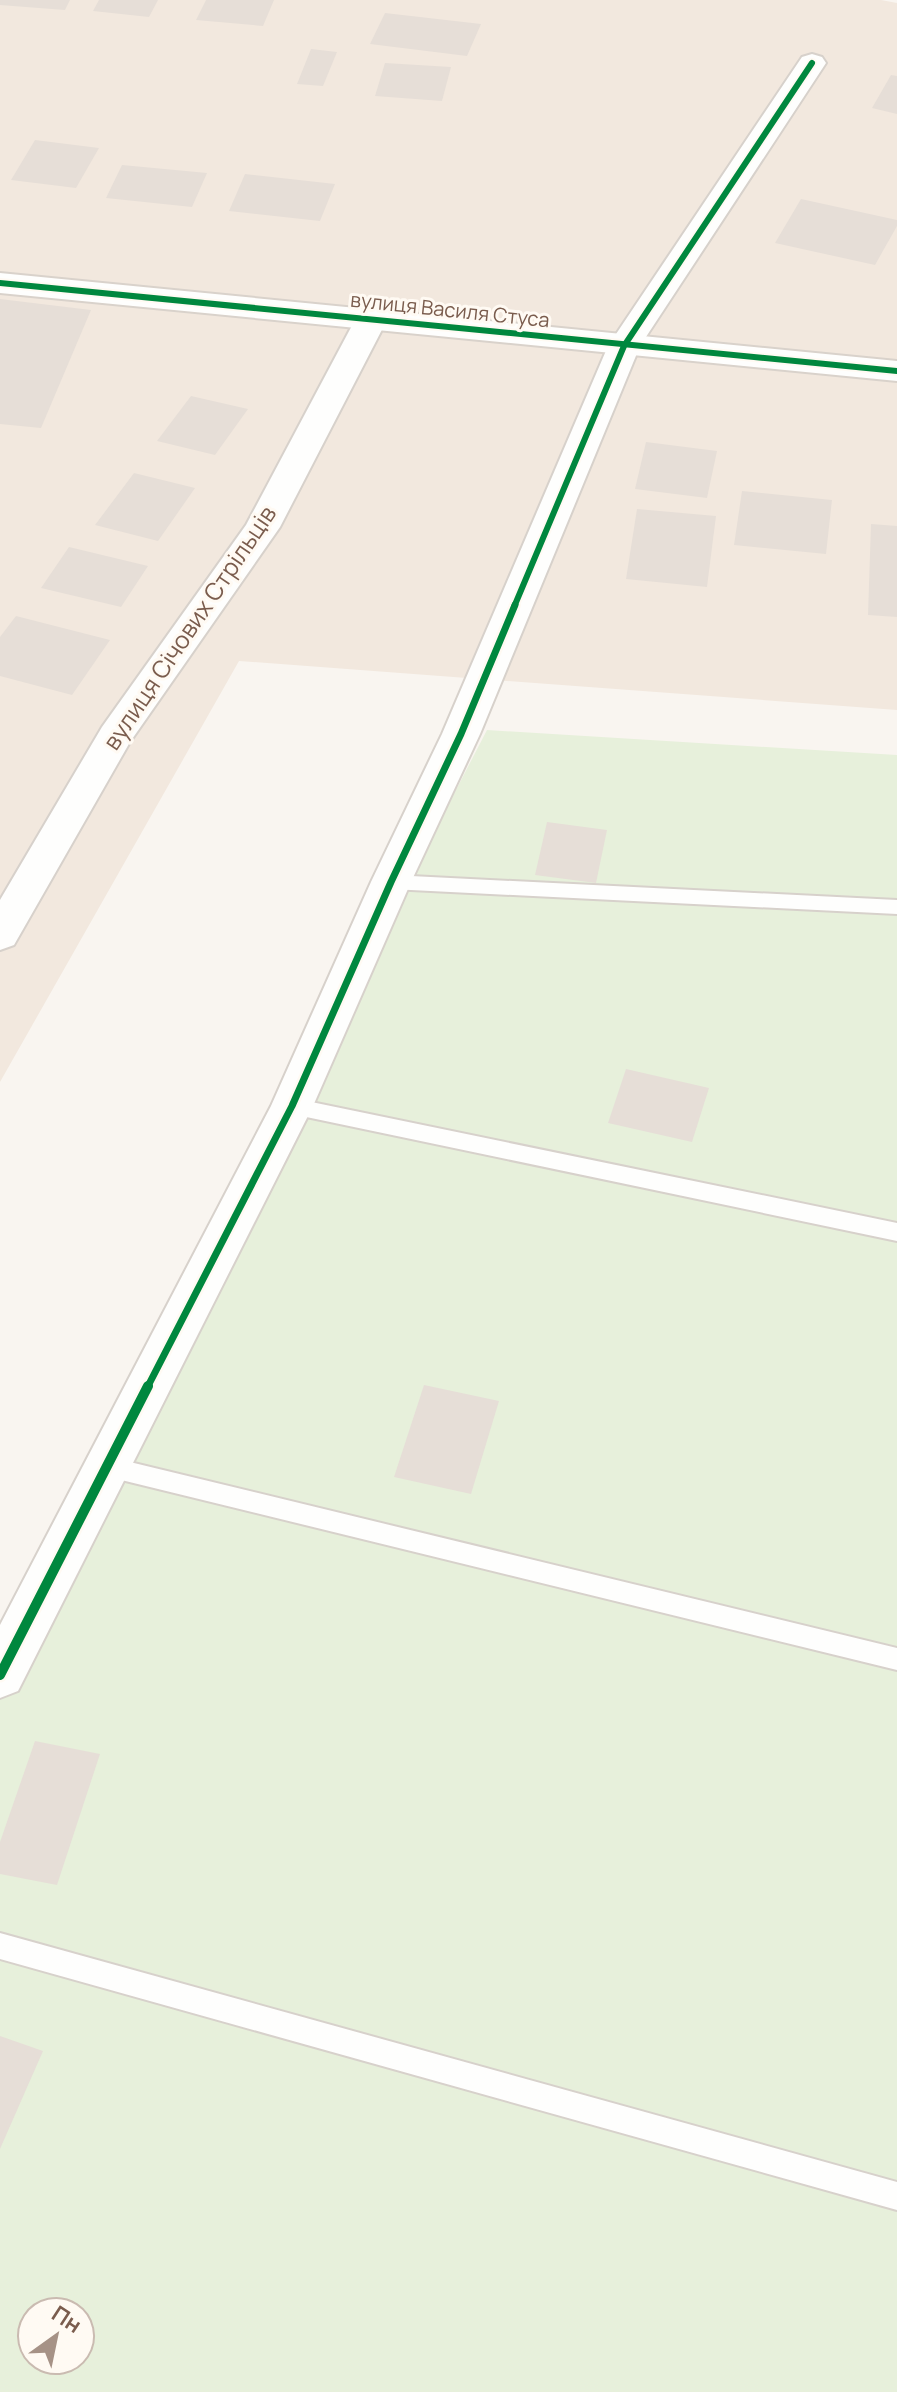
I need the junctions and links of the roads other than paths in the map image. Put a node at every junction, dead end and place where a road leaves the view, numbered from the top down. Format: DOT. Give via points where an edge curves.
graph roads {
  1 [pos="812,63"];
  2 [pos="0,283"];
  3 [pos="372,318"];
  4 [pos="624,346"];
  5 [pos="897,371"];
  6 [pos="391,882"];
  7 [pos="897,907"];
  8 [pos="0,935"];
  9 [pos="292,1106"];
  10 [pos="897,1232"];
  11 [pos="105,1466"];
  12 [pos="897,1659"];
  13 [pos="0,1675"];
  14 [pos="0,1946"];
  15 [pos="897,2196"];
  1 -- 4 [label="street"];
  2 -- 3 [label="street, вулиця Василя Стуса"];
  3 -- 4 [label="street, вулиця Василя Стуса"];
  3 -- 8 [label="street, вулиця Січових Стрільців" via="262,527 115,736"];
  4 -- 5 [label="street, вулиця Василя Стуса"];
  4 -- 6 [label="street" via="461,734"];
  6 -- 7 [label="lane"];
  6 -- 9 [label="street"];
  9 -- 10 [label="lane"];
  9 -- 11 [label="street"];
  11 -- 12 [label="lane"];
  11 -- 13 [label="street"];
  14 -- 15 [label="lane"];
}
